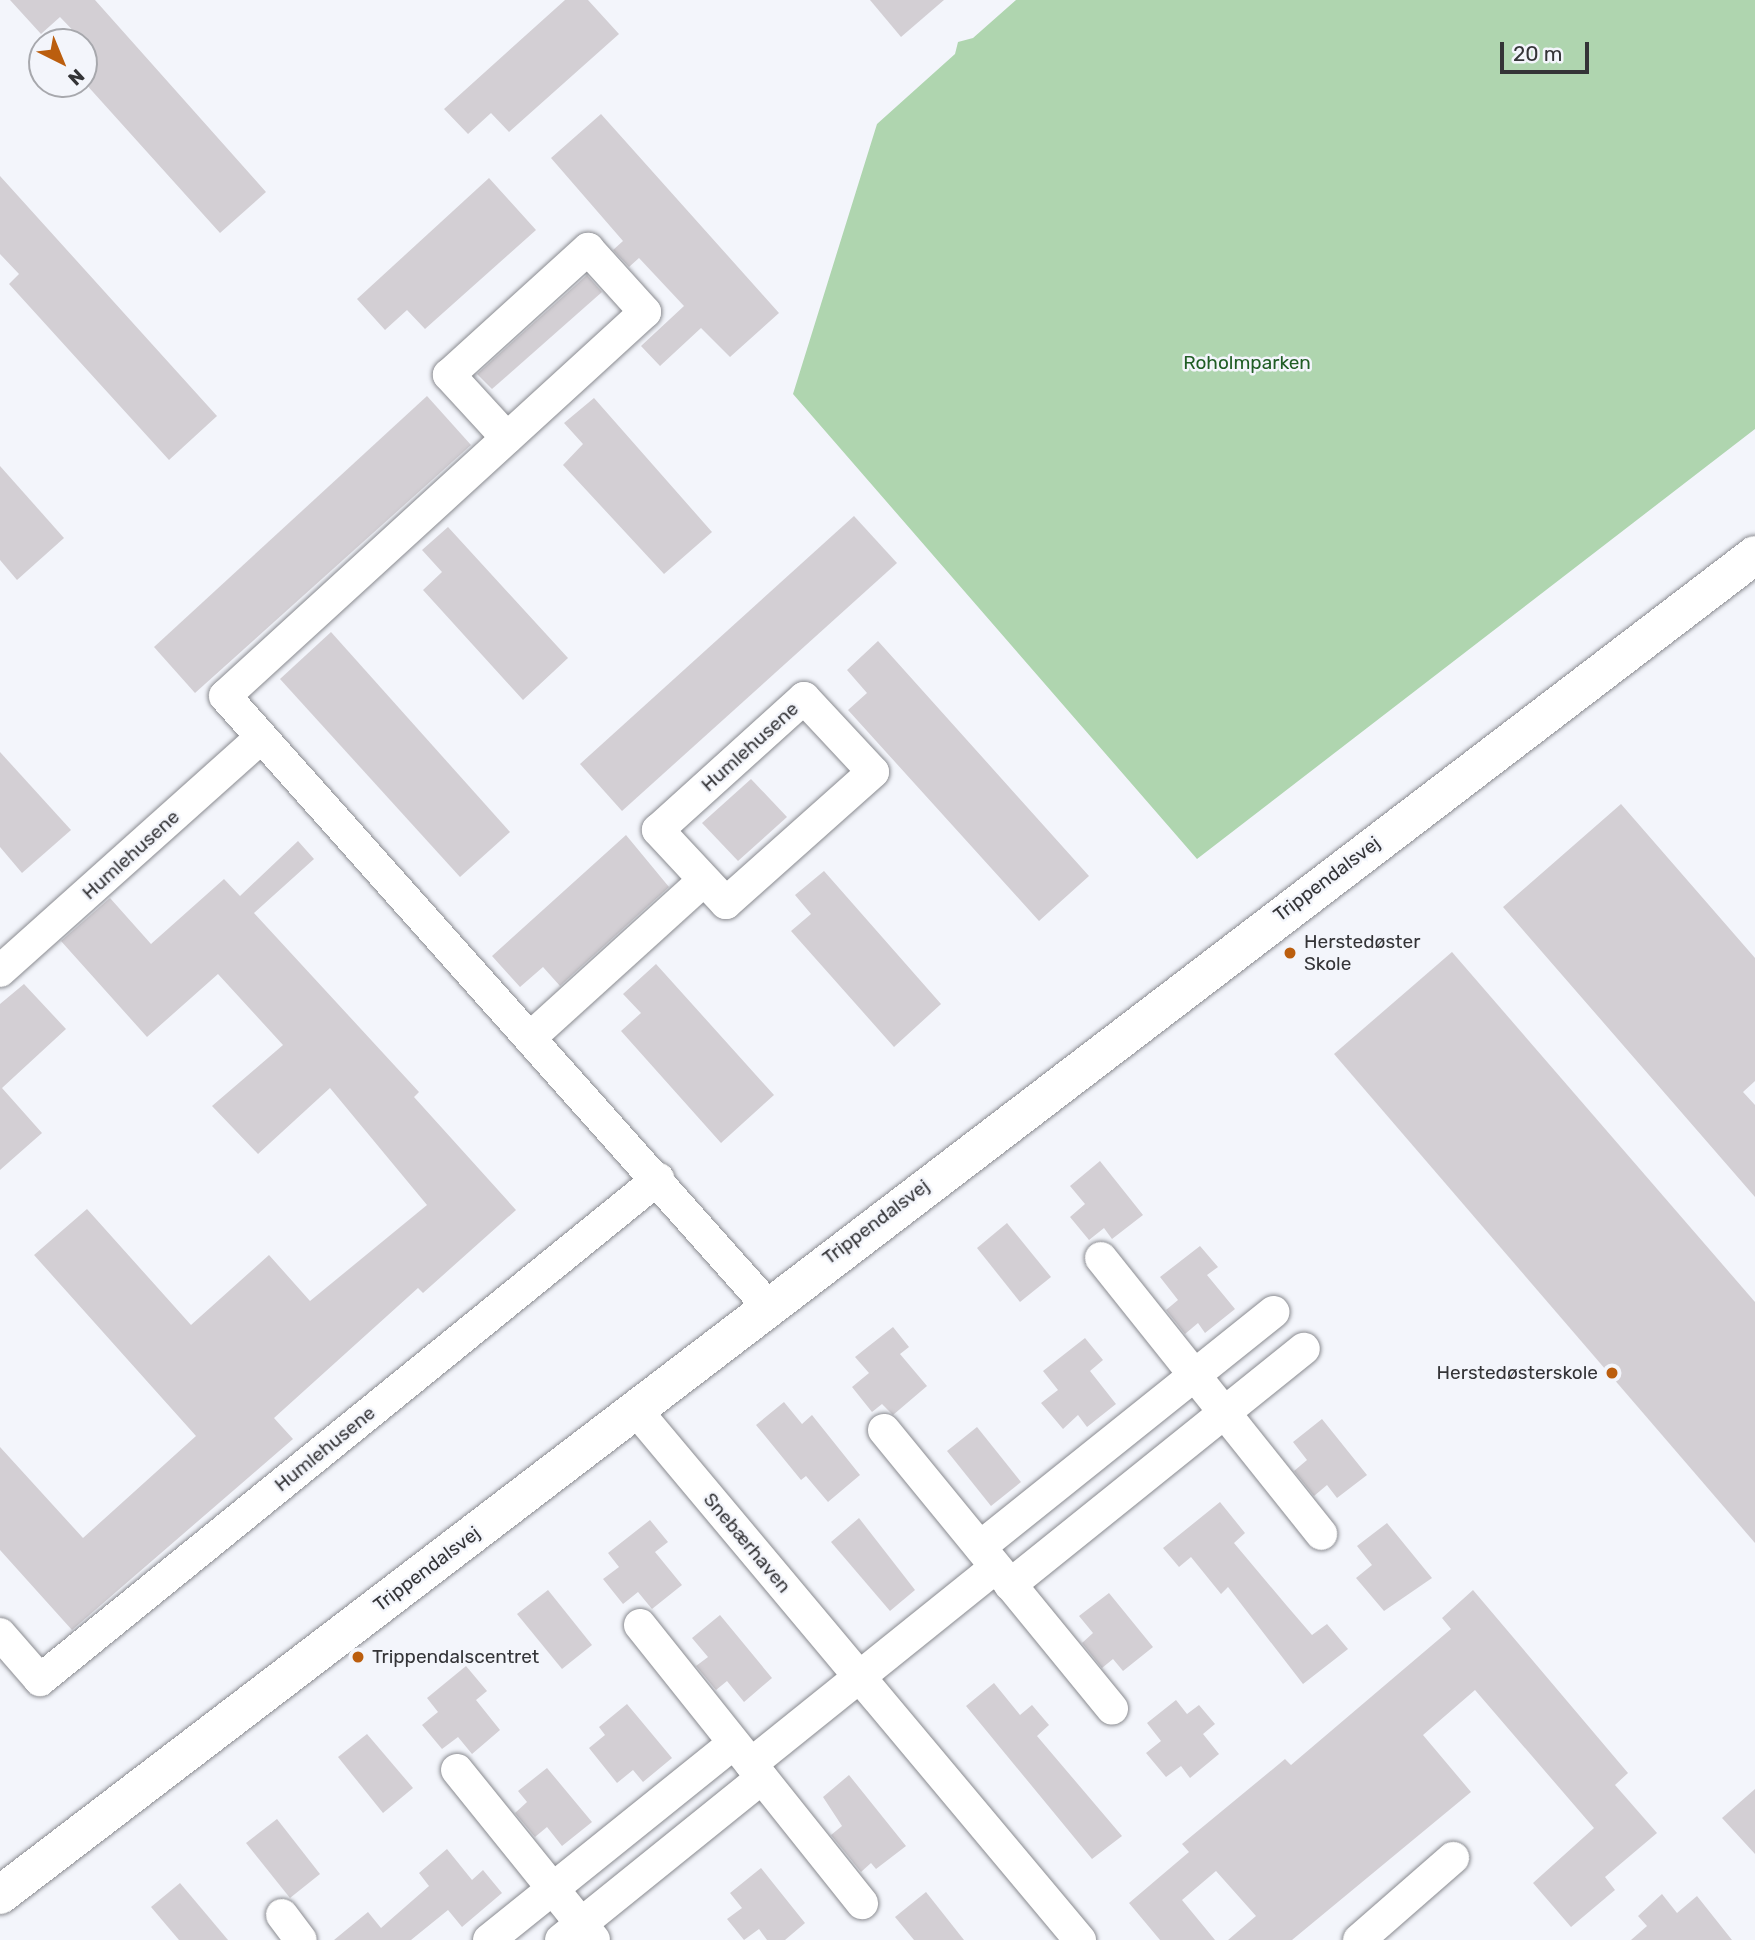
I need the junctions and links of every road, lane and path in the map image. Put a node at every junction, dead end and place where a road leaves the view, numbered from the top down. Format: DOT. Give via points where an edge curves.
graph roads {
  1 [pos="507,438"];
  2 [pos="1755,555"];
  3 [pos="261,738"];
  4 [pos="703,881"];
  5 [pos="0,971"];
  6 [pos="531,1037"];
  7 [pos="658,1179"];
  8 [pos="1101,1258"];
  9 [pos="758,1294"];
  10 [pos="1273,1312"];
  11 [pos="1304,1349"];
  12 [pos="1194,1376"];
  13 [pos="635,1409"];
  14 [pos="1224,1413"];
  15 [pos="884,1430"];
  16 [pos="1321,1534"];
  17 [pos="996,1567"];
  18 [pos="640,1625"];
  19 [pos="0,1633"];
  20 [pos="859,1677"];
  21 [pos="1112,1709"];
  22 [pos="749,1762"];
  23 [pos="457,1770"];
  24 [pos="1453,1858"];
  25 [pos="553,1888"];
  26 [pos="0,1895"];
  27 [pos="862,1903"];
  28 [pos="282,1915"];
  29 [pos="579,1935"];
  30 [pos="301,1940"];
  31 [pos="488,1940"];
  32 [pos="1080,1940"];
  33 [pos="1359,1940"];
  1 -- 1 [label="street" via="450,375 588,249 645,312"];
  1 -- 3 [label="street" via="225,696"];
  2 -- 9 [label="street, Trippendalsvej"];
  3 -- 5 [label="street, Humlehusene"];
  3 -- 6 [label="street"];
  4 -- 4 [label="street, Humlehusene" via="658,830 804,698 873,772 726,903"];
  4 -- 6 [label="street"];
  6 -- 7 [label="street"];
  7 -- 9 [label="street"];
  7 -- 19 [label="street, Humlehusene" via="40,1680"];
  8 -- 12 [label="street"];
  9 -- 13 [label="street, Trippendalsvej"];
  10 -- 12 [label="street"];
  11 -- 14 [label="street"];
  12 -- 14 [label="street"];
  12 -- 17 [label="street"];
  13 -- 20 [label="street, Snebærhaven"];
  13 -- 26 [label="street, Trippendalsvej"];
  14 -- 16 [label="street"];
  14 -- 17 [label="street"];
  15 -- 17 [label="street"];
  17 -- 20 [label="street"];
  17 -- 21 [label="street"];
  18 -- 22 [label="street"];
  20 -- 22 [label="street"];
  20 -- 32 [label="street, Snebærhaven"];
  22 -- 25 [label="street"];
  22 -- 27 [label="street"];
  22 -- 29 [label="street"];
  23 -- 25 [label="street"];
  24 -- 33 [label="street"];
  25 -- 29 [label="street"];
  25 -- 31 [label="street"];
  28 -- 30 [label="street"];
}
